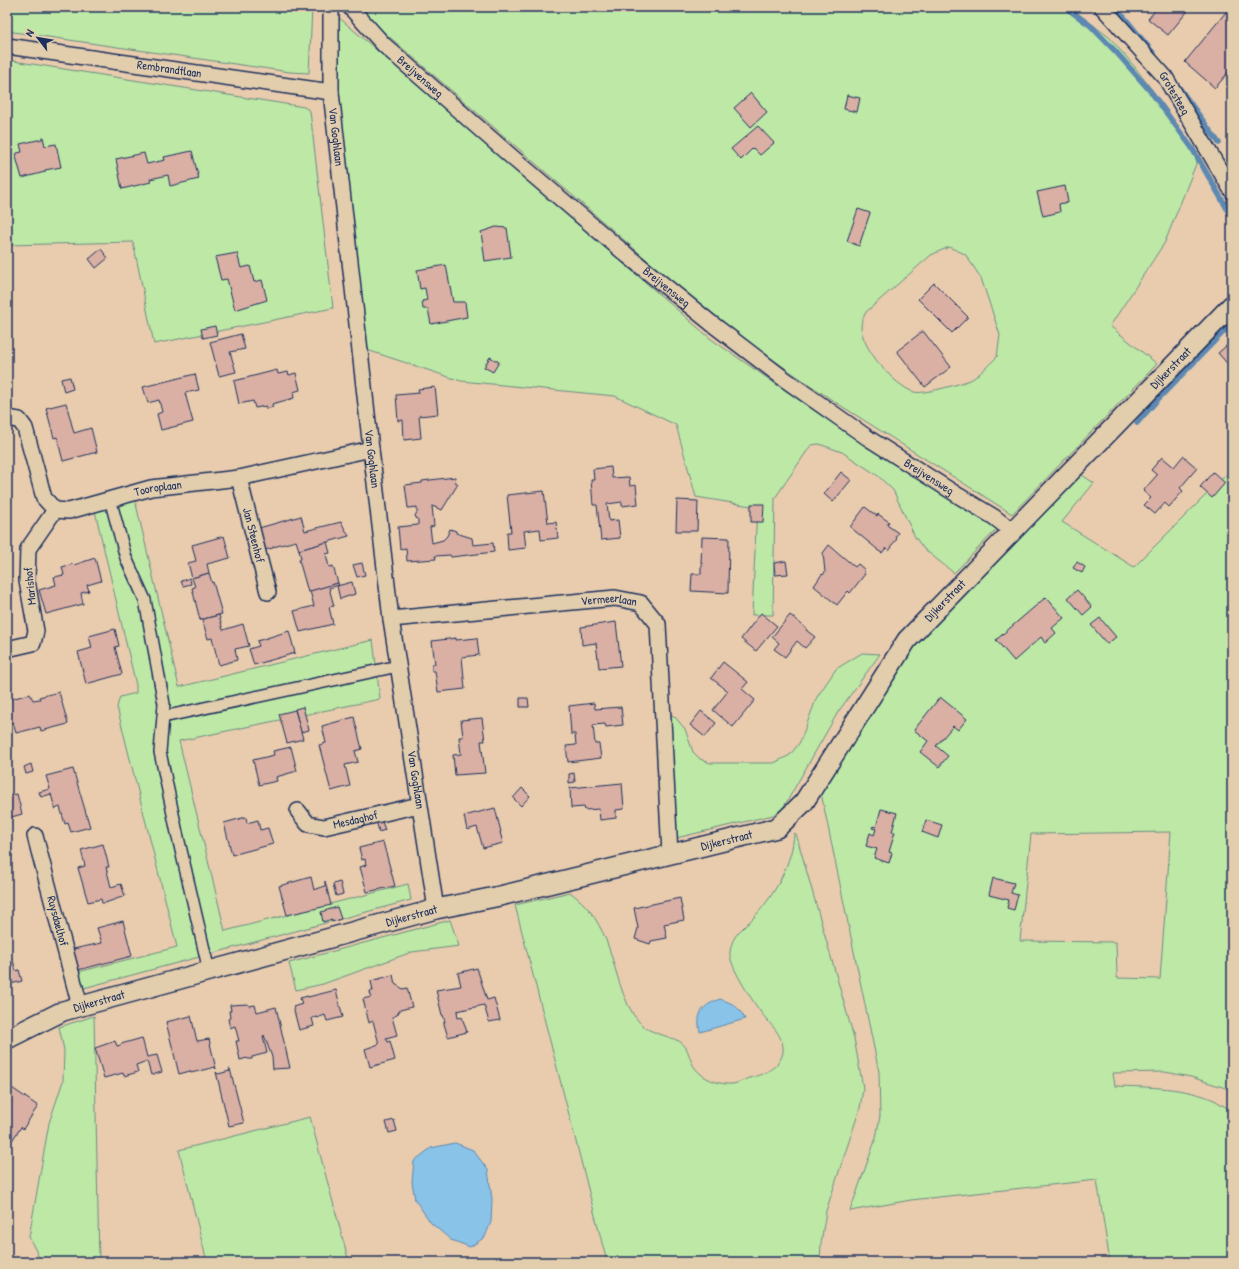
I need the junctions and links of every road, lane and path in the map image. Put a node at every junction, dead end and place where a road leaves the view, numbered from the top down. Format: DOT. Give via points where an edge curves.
graph roads {
  1 [pos="331,7"];
  2 [pos="350,7"];
  3 [pos="1102,7"];
  4 [pos="7,46"];
  5 [pos="331,92"];
  6 [pos="1232,191"];
  7 [pos="1232,304"];
  8 [pos="7,418"];
  9 [pos="371,450"];
  10 [pos="239,478"];
  11 [pos="110,499"];
  12 [pos="55,510"];
  13 [pos="1012,531"];
  14 [pos="268,592"];
  15 [pos="391,619"];
  16 [pos="7,649"];
  17 [pos="398,666"];
  18 [pos="163,717"];
  19 [pos="420,805"];
  20 [pos="298,811"];
  21 [pos="35,836"];
  22 [pos="670,854"];
  23 [pos="436,909"];
  24 [pos="209,971"];
  25 [pos="80,1006"];
  26 [pos="7,1040"];
  1 -- 5 [label="street, Van Goghlaan"];
  2 -- 13 [label="street, Breijvensweg" via="384,45 507,153 711,323 868,438"];
  3 -- 6 [label="street, Grotesteeg" via="1165,77"];
  4 -- 5 [label="street, Rembrandtlaan"];
  5 -- 9 [label="street, Van Goghlaan"];
  7 -- 13 [label="street, Dijkerstraat"];
  8 -- 12 [label="street" via="19,420 25,428 44,498"];
  9 -- 10 [label="street, Tooroplaan"];
  9 -- 15 [label="street, Van Goghlaan"];
  10 -- 11 [label="street, Tooroplaan" via="151,488"];
  10 -- 14 [label="street, Jan Steenhof"];
  11 -- 12 [label="street, Tooroplaan" via="69,511"];
  11 -- 18 [label="street" via="126,558 145,600 164,704"];
  12 -- 16 [label="street, Marishof" via="28,550 27,580 36,631 33,643"];
  13 -- 22 [label="street, Dijkerstraat" via="907,640 804,802 788,818 772,830"];
  15 -- 17 [label="street, Van Goghlaan"];
  15 -- 22 [label="street, Vermeerlaan" via="615,598 642,603 658,624"];
  17 -- 18 [label="street"];
  17 -- 19 [label="street, Van Goghlaan"];
  18 -- 24 [label="street" via="160,752"];
  19 -- 20 [label="street, Mesdaghof" via="324,827 308,824"];
  19 -- 23 [label="street, Van Goghlaan"];
  21 -- 25 [label="street, Ruysdaelhof"];
  22 -- 23 [label="street, Dijkerstraat"];
  23 -- 24 [label="street, Dijkerstraat"];
  24 -- 25 [label="street, Dijkerstraat"];
  25 -- 26 [label="street, Dijkerstraat" via="63,1011"];
}
